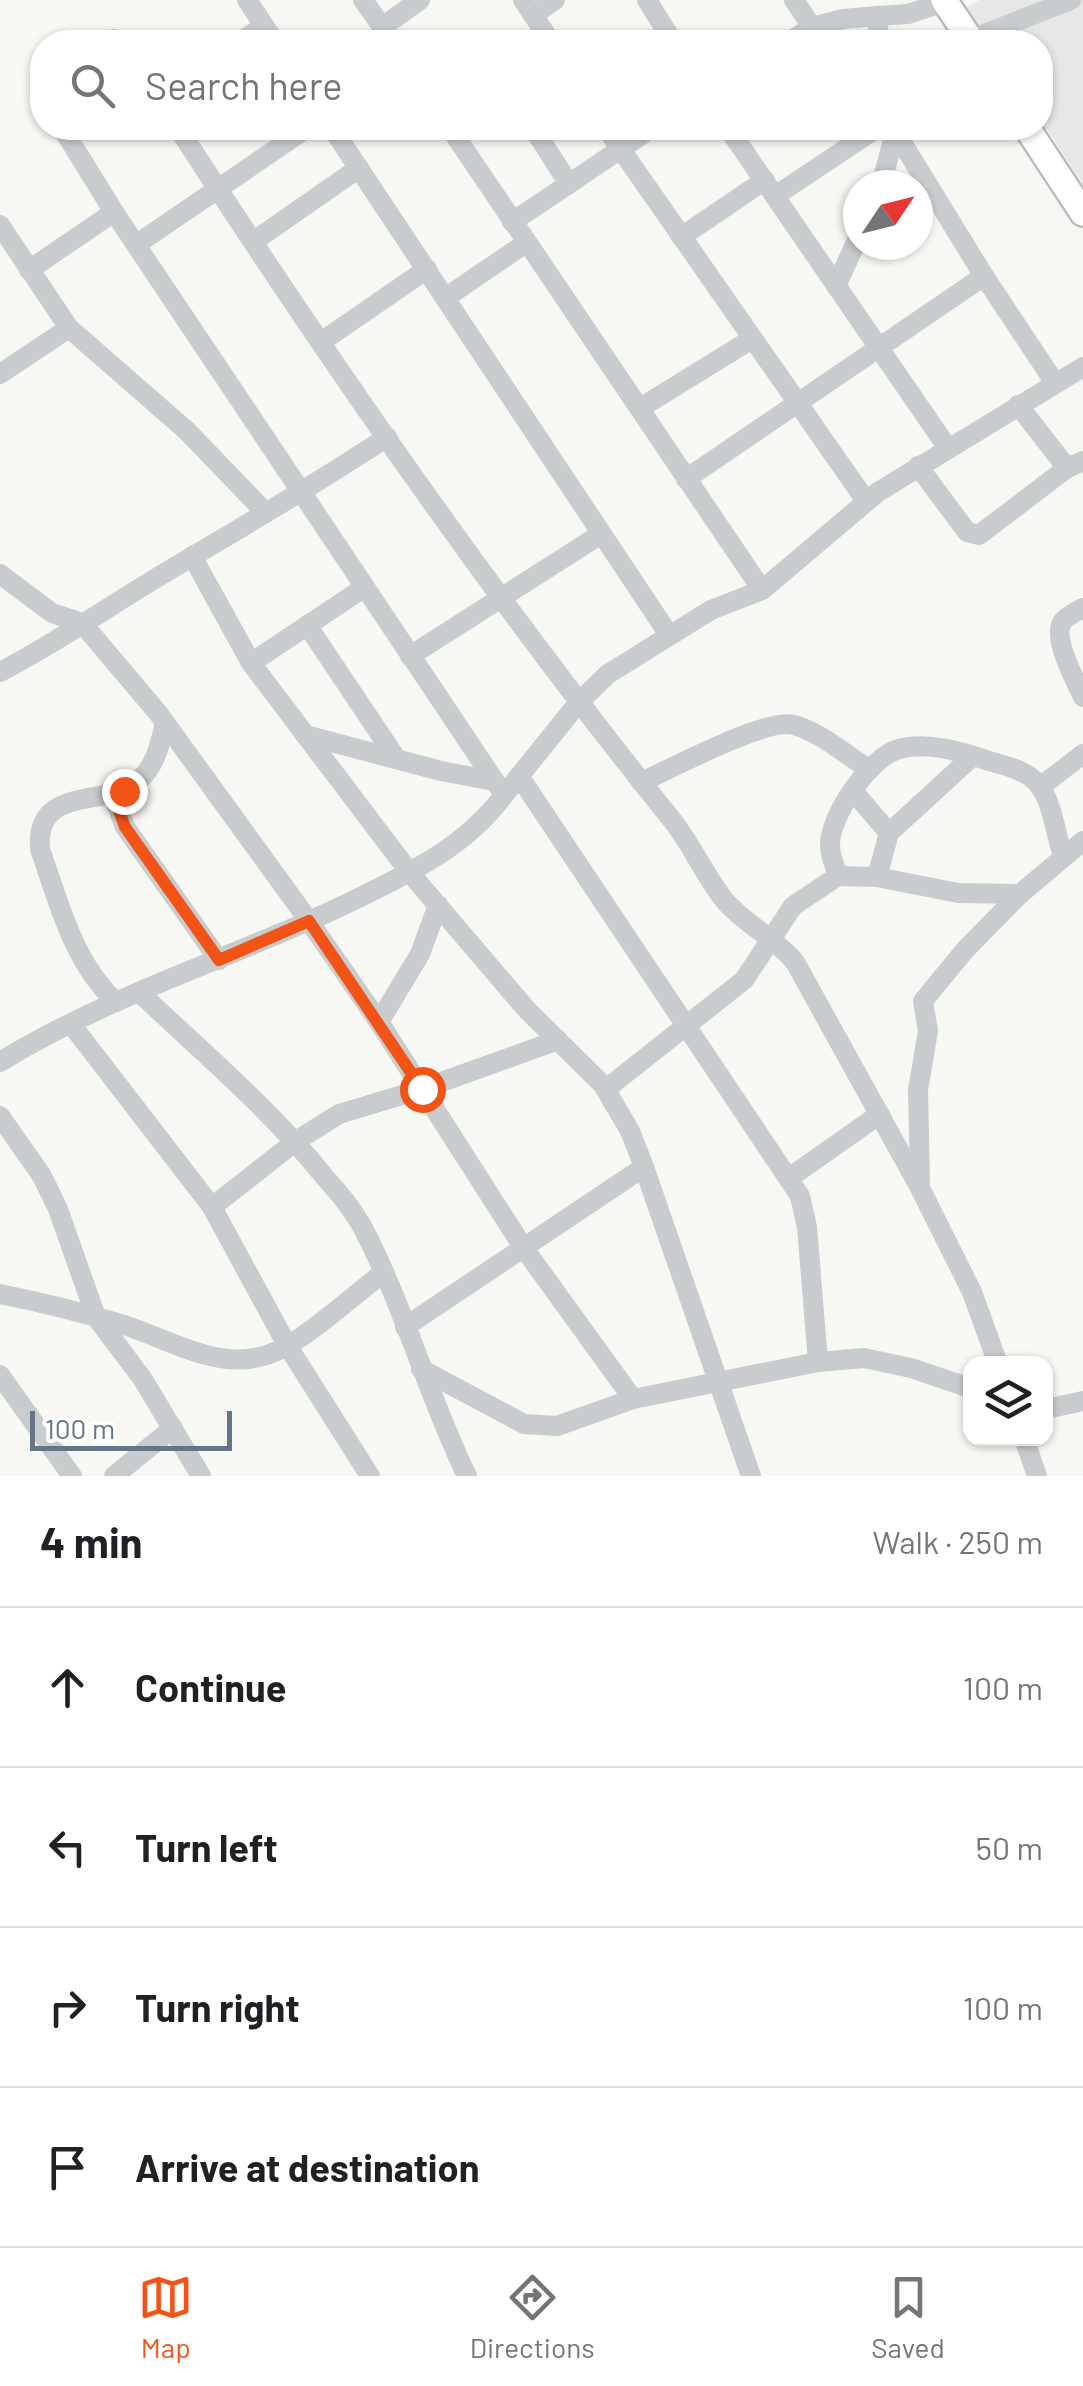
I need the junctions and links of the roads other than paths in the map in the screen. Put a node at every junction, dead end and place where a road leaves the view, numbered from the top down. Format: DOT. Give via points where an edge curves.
graph roads {
  1 [pos="247,0"];
  2 [pos="364,0"];
  3 [pos="420,0"];
  4 [pos="555,0"];
  5 [pos="647,0"];
  6 [pos="794,0"];
  7 [pos="1069,0"];
  8 [pos="945,1"];
  9 [pos="528,8"];
  10 [pos="877,16"];
  11 [pos="812,27"];
  12 [pos="267,30"];
  13 [pos="384,30"];
  14 [pos="391,30"];
  15 [pos="541,30"];
  16 [pos="666,30"];
  17 [pos="807,30"];
  18 [pos="878,30"];
  19 [pos="962,30"];
  20 [pos="998,30"];
  21 [pos="69,140"];
  22 [pos="186,140"];
  23 [pos="288,140"];
  24 [pos="340,140"];
  25 [pos="458,140"];
  26 [pos="541,140"];
  27 [pos="614,140"];
  28 [pos="633,140"];
  29 [pos="736,140"];
  30 [pos="866,140"];
  31 [pos="887,140"];
  32 [pos="895,140"];
  33 [pos="1035,140"];
  34 [pos="620,148"];
  35 [pos="359,168"];
  36 [pos="883,170"];
  37 [pos="569,184"];
  38 [pos="217,187"];
  39 [pos="770,188"];
  40 [pos="1082,208"];
  41 [pos="114,212"];
  42 [pos="512,222"];
  43 [pos="0,225"];
  44 [pos="681,237"];
  45 [pos="254,241"];
  46 [pos="526,243"];
  47 [pos="137,244"];
  48 [pos="848,260"];
  49 [pos="426,269"];
  50 [pos="29,270"];
  51 [pos="984,276"];
  52 [pos="836,286"];
  53 [pos="444,298"];
  54 [pos="69,328"];
  55 [pos="752,340"];
  56 [pos="321,342"];
  57 [pos="877,347"];
  58 [pos="1083,367"];
  59 [pos="0,374"];
  60 [pos="1055,383"];
  61 [pos="796,402"];
  62 [pos="1018,405"];
  63 [pos="640,408"];
  64 [pos="386,437"];
  65 [pos="947,447"];
  66 [pos="1075,465"];
  67 [pos="918,466"];
  68 [pos="686,479"];
  69 [pos="301,494"];
  70 [pos="866,500"];
  71 [pos="266,512"];
  72 [pos="601,534"];
  73 [pos="192,556"];
  74 [pos="0,574"];
  75 [pos="365,587"];
  76 [pos="762,590"];
  77 [pos="501,597"];
  78 [pos="1083,608"];
  79 [pos="82,622"];
  80 [pos="308,625"];
  81 [pos="668,635"];
  82 [pos="410,656"];
  83 [pos="1075,658"];
  84 [pos="251,663"];
  85 [pos="0,672"];
  86 [pos="1083,697"];
  87 [pos="580,702"];
  88 [pos="166,723"];
  89 [pos="305,734"];
  90 [pos="1083,754"];
  91 [pos="973,756"];
  92 [pos="396,758"];
  93 [pos="868,769"];
  94 [pos="519,776"];
  95 [pos="641,782"];
  96 [pos="1040,786"];
  97 [pos="499,788"];
  98 [pos="853,791"];
  99 [pos="113,795"];
  100 [pos="889,832"];
  101 [pos="1083,841"];
  102 [pos="1063,856"];
  103 [pos="410,873"];
  104 [pos="838,876"];
  105 [pos="876,878"];
  106 [pos="1020,894"];
  107 [pos="438,905"];
  108 [pos="309,921"];
  109 [pos="771,938"];
  110 [pos="219,960"];
  111 [pos="139,992"];
  112 [pos="116,1002"];
  113 [pos="379,1022"];
  114 [pos="71,1024"];
  115 [pos="687,1026"];
  116 [pos="558,1040"];
  117 [pos="0,1062"];
  118 [pos="422,1089"];
  119 [pos="606,1089"];
  120 [pos="880,1114"];
  121 [pos="0,1116"];
  122 [pos="296,1141"];
  123 [pos="644,1167"];
  124 [pos="790,1178"];
  125 [pos="920,1188"];
  126 [pos="212,1207"];
  127 [pos="522,1247"];
  128 [pos="383,1274"];
  129 [pos="0,1294"];
  130 [pos="96,1317"];
  131 [pos="405,1327"];
  132 [pos="287,1345"];
  133 [pos="995,1356"];
  134 [pos="818,1362"];
  135 [pos="420,1369"];
  136 [pos="0,1375"];
  137 [pos="719,1383"];
  138 [pos="963,1386"];
  139 [pos="633,1399"];
  140 [pos="1083,1401"];
  141 [pos="1053,1407"];
  142 [pos="173,1428"];
  143 [pos="1027,1446"];
  144 [pos="72,1476"];
  145 [pos="114,1476"];
  146 [pos="202,1476"];
  147 [pos="370,1476"];
  148 [pos="467,1476"];
  149 [pos="751,1476"];
  150 [pos="1037,1476"];
  1 -- 12 [label="street"];
  2 -- 13 [label="street"];
  3 -- 14 [label="street"];
  4 -- 9 [label="street"];
  5 -- 16 [label="street"];
  6 -- 11 [label="street"];
  7 -- 20 [label="street"];
  8 -- 10 [label="street"];
  8 -- 19 [label="main road"];
  9 -- 15 [label="street"];
  10 -- 11 [label="street"];
  10 -- 18 [label="street"];
  11 -- 17 [label="street"];
  21 -- 41 [label="street"];
  22 -- 38 [label="street"];
  23 -- 38 [label="street"];
  24 -- 35 [label="street"];
  25 -- 42 [label="street"];
  26 -- 37 [label="street"];
  27 -- 34 [label="street"];
  28 -- 34 [label="street"];
  29 -- 39 [label="street"];
  30 -- 39 [label="street"];
  31 -- 36 [label="street"];
  32 -- 51 [label="street"];
  33 -- 40 [label="main road"];
  34 -- 37 [label="street"];
  34 -- 44 [label="street"];
  35 -- 45 [label="street"];
  35 -- 49 [label="street"];
  37 -- 42 [label="street"];
  38 -- 45 [label="street"];
  38 -- 47 [label="street"];
  39 -- 44 [label="street"];
  39 -- 52 [label="street"];
  41 -- 47 [label="street"];
  41 -- 50 [label="street"];
  42 -- 46 [label="street"];
  43 -- 50 [label="street"];
  44 -- 55 [label="street"];
  45 -- 56 [label="street"];
  46 -- 53 [label="street"];
  46 -- 63 [label="street"];
  47 -- 69 [label="street"];
  48 -- 52 [label="street"];
  49 -- 53 [label="street"];
  49 -- 56 [label="street"];
  50 -- 54 [label="street"];
  51 -- 57 [label="street"];
  51 -- 60 [label="street"];
  52 -- 57 [label="street"];
  53 -- 72 [label="street"];
  54 -- 59 [label="street"];
  54 -- 71 [label="street" via="187,431"];
  55 -- 61 [label="street"];
  55 -- 63 [label="street"];
  56 -- 64 [label="street"];
  57 -- 61 [label="street"];
  57 -- 65 [label="street"];
  58 -- 60 [label="street"];
  60 -- 62 [label="street"];
  61 -- 68 [label="street"];
  61 -- 70 [label="street"];
  62 -- 65 [label="street"];
  62 -- 66 [label="street"];
  63 -- 68 [label="street"];
  64 -- 69 [label="street"];
  64 -- 77 [label="street"];
  65 -- 67 [label="street"];
  66 -- 67 [label="street" via="979,535 966,532"];
  67 -- 70 [label="street"];
  68 -- 76 [label="street"];
  69 -- 71 [label="street"];
  69 -- 75 [label="street"];
  70 -- 76 [label="street"];
  71 -- 73 [label="street"];
  72 -- 77 [label="street"];
  72 -- 81 [label="street"];
  73 -- 79 [label="street"];
  73 -- 84 [label="street"];
  74 -- 79 [label="street" via="52,613"];
  75 -- 80 [label="street"];
  75 -- 82 [label="street"];
  76 -- 81 [label="street"];
  77 -- 82 [label="street"];
  77 -- 87 [label="street"];
  78 -- 83 [label="street" via="1060,626"];
  79 -- 85 [label="street"];
  79 -- 88 [label="street"];
  80 -- 84 [label="street"];
  80 -- 92 [label="street"];
  81 -- 87 [label="street" via="608,674"];
  82 -- 97 [label="street"];
  83 -- 86 [label="street"];
  84 -- 89 [label="street"];
  87 -- 94 [label="street"];
  87 -- 95 [label="street"];
  88 -- 99 [label="street" via="149,770"];
  88 -- 108 [label="street"];
  89 -- 92 [label="street"];
  89 -- 103 [label="street"];
  90 -- 96 [label="street"];
  91 -- 93 [label="street" via="917,746 886,754"];
  91 -- 96 [label="street" via="1026,774"];
  91 -- 100 [label="street"];
  92 -- 97 [label="street"];
  93 -- 95 [label="street" via="790,723 764,727"];
  93 -- 98 [label="street"];
  94 -- 97 [label="street"];
  94 -- 115 [label="street"];
  95 -- 109 [label="street" via="729,906"];
  96 -- 102 [label="street"];
  97 -- 103 [label="street" via="460,842"];
  98 -- 100 [label="street"];
  98 -- 104 [label="street" via="832,833"];
  99 -- 110 [label="street" via="125,827"];
  99 -- 112 [label="street" via="62,805 39,837 83,962"];
  100 -- 105 [label="street"];
  101 -- 102 [label="street"];
  102 -- 106 [label="street"];
  103 -- 107 [label="street"];
  103 -- 108 [label="street"];
  104 -- 105 [label="street"];
  104 -- 109 [label="street" via="793,906"];
  105 -- 106 [label="street" via="942,891"];
  106 -- 125 [label="street" via="923,1001 928,1041 918,1090"];
  107 -- 113 [label="street" via="420,954"];
  107 -- 116 [label="street"];
  108 -- 110 [label="street"];
  108 -- 113 [label="street"];
  109 -- 115 [label="street" via="744,980"];
  109 -- 120 [label="street" via="802,974"];
  110 -- 111 [label="street"];
  111 -- 112 [label="street"];
  111 -- 122 [label="street"];
  112 -- 114 [label="street"];
  113 -- 118 [label="street"];
  114 -- 117 [label="street"];
  114 -- 126 [label="street"];
  115 -- 119 [label="street"];
  115 -- 124 [label="street"];
  116 -- 118 [label="street"];
  116 -- 119 [label="street"];
  118 -- 122 [label="street" via="339,1114"];
  118 -- 127 [label="street"];
  119 -- 123 [label="street"];
  120 -- 124 [label="street"];
  120 -- 125 [label="street"];
  121 -- 130 [label="street" via="58,1208"];
  122 -- 126 [label="street"];
  122 -- 128 [label="street" via="348,1205"];
  123 -- 127 [label="street"];
  123 -- 137 [label="street"];
  124 -- 134 [label="street" via="805,1209"];
  125 -- 133 [label="street" via="972,1292"];
  126 -- 132 [label="street"];
  127 -- 131 [label="street"];
  127 -- 139 [label="street"];
  128 -- 131 [label="street"];
  128 -- 132 [label="street"];
  129 -- 130 [label="street"];
  130 -- 132 [label="street" via="225,1360 263,1356"];
  130 -- 142 [label="street"];
  131 -- 135 [label="street"];
  132 -- 147 [label="street"];
  134 -- 137 [label="street"];
  134 -- 138 [label="street" via="864,1358"];
  135 -- 139 [label="street" via="539,1427"];
  135 -- 148 [label="street"];
  136 -- 144 [label="street"];
  137 -- 139 [label="street"];
  137 -- 149 [label="street"];
  140 -- 141 [label="street"];
  142 -- 145 [label="street"];
  142 -- 146 [label="street"];
  143 -- 150 [label="street"];
}
